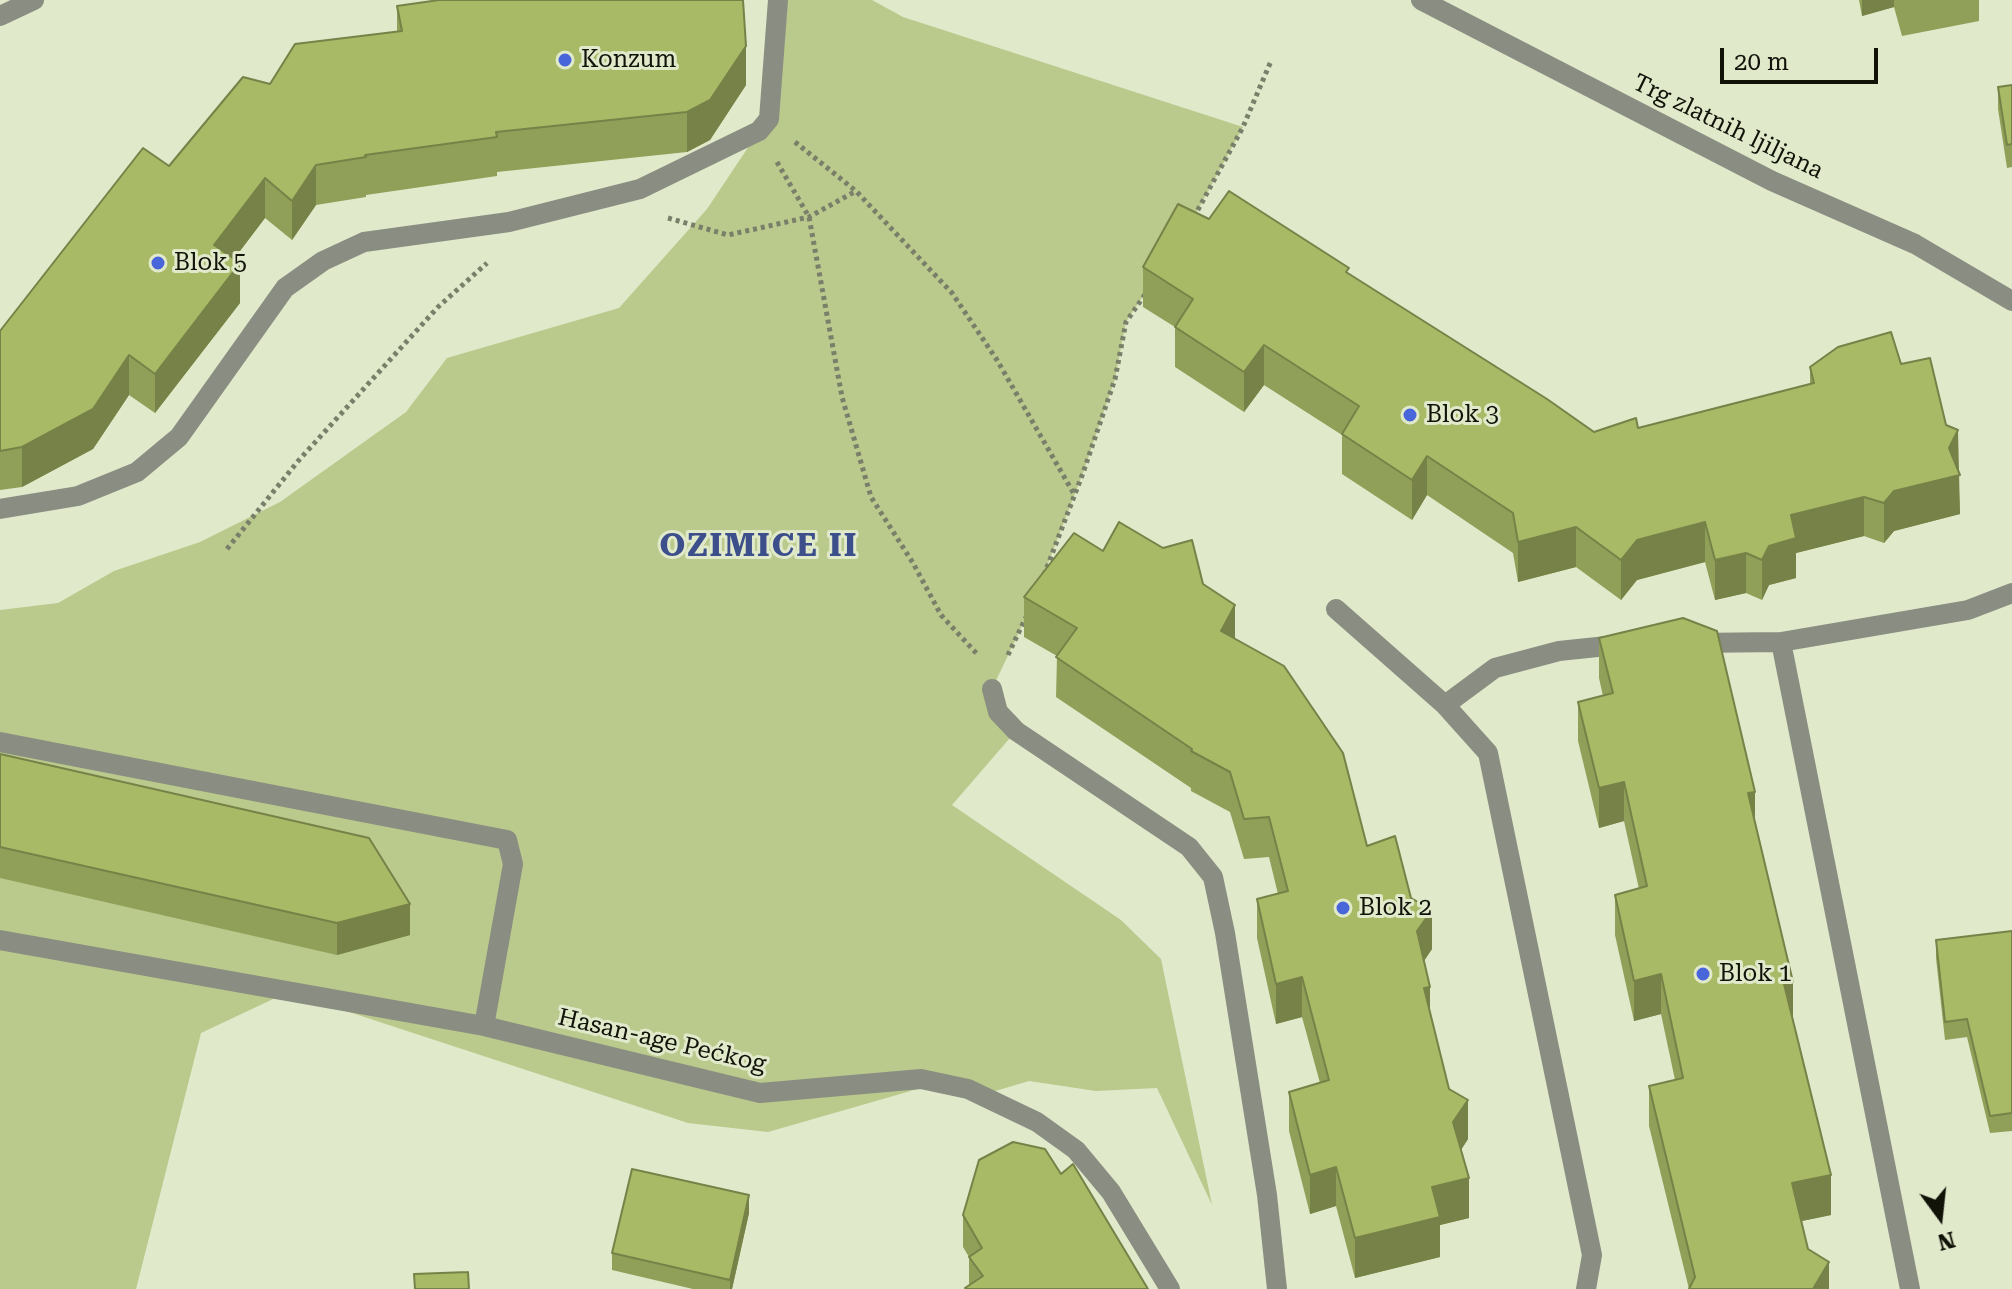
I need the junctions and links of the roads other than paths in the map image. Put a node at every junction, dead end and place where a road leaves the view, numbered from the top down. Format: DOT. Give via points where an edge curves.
graph roads {
  1 [pos="34,0"];
  2 [pos="778,0"];
  3 [pos="1421,0"];
  4 [pos="0,16"];
  5 [pos="2012,301"];
  6 [pos="0,509"];
  7 [pos="2012,593"];
  8 [pos="1336,609"];
  9 [pos="1781,642"];
  10 [pos="1647,643"];
  11 [pos="1677,643"];
  12 [pos="992,689"];
  13 [pos="1445,705"];
  14 [pos="0,742"];
  15 [pos="0,940"];
  16 [pos="484,1026"];
  17 [pos="1170,1289"];
  18 [pos="1277,1289"];
  19 [pos="1586,1289"];
  20 [pos="1910,1289"];
  1 -- 4 [label="street"];
  2 -- 6 [label="street" via="764,125 640,189 509,222 364,242 323,261 285,288 179,437 137,472 78,496"];
  3 -- 5 [label="street, Trg zlatnih ljiljana" via="1772,181 1915,244"];
  7 -- 9 [label="street" via="1968,610"];
  8 -- 13 [label="street"];
  9 -- 11 [label="street"];
  9 -- 20 [label="street"];
  10 -- 13 [label="street" via="1559,651 1495,668"];
  12 -- 18 [label="street" via="998,712 1016,731 1189,847 1213,877 1267,1195"];
  13 -- 19 [label="street" via="1488,753 1496,783 1592,1255"];
  14 -- 16 [label="street" via="507,840 513,864"];
  15 -- 16 [label="street, Hasan-age Pećkog"];
  16 -- 17 [label="street, Hasan-age Pećkog" via="760,1093 921,1079 968,1089 1037,1122 1076,1150 1111,1192"];
}
